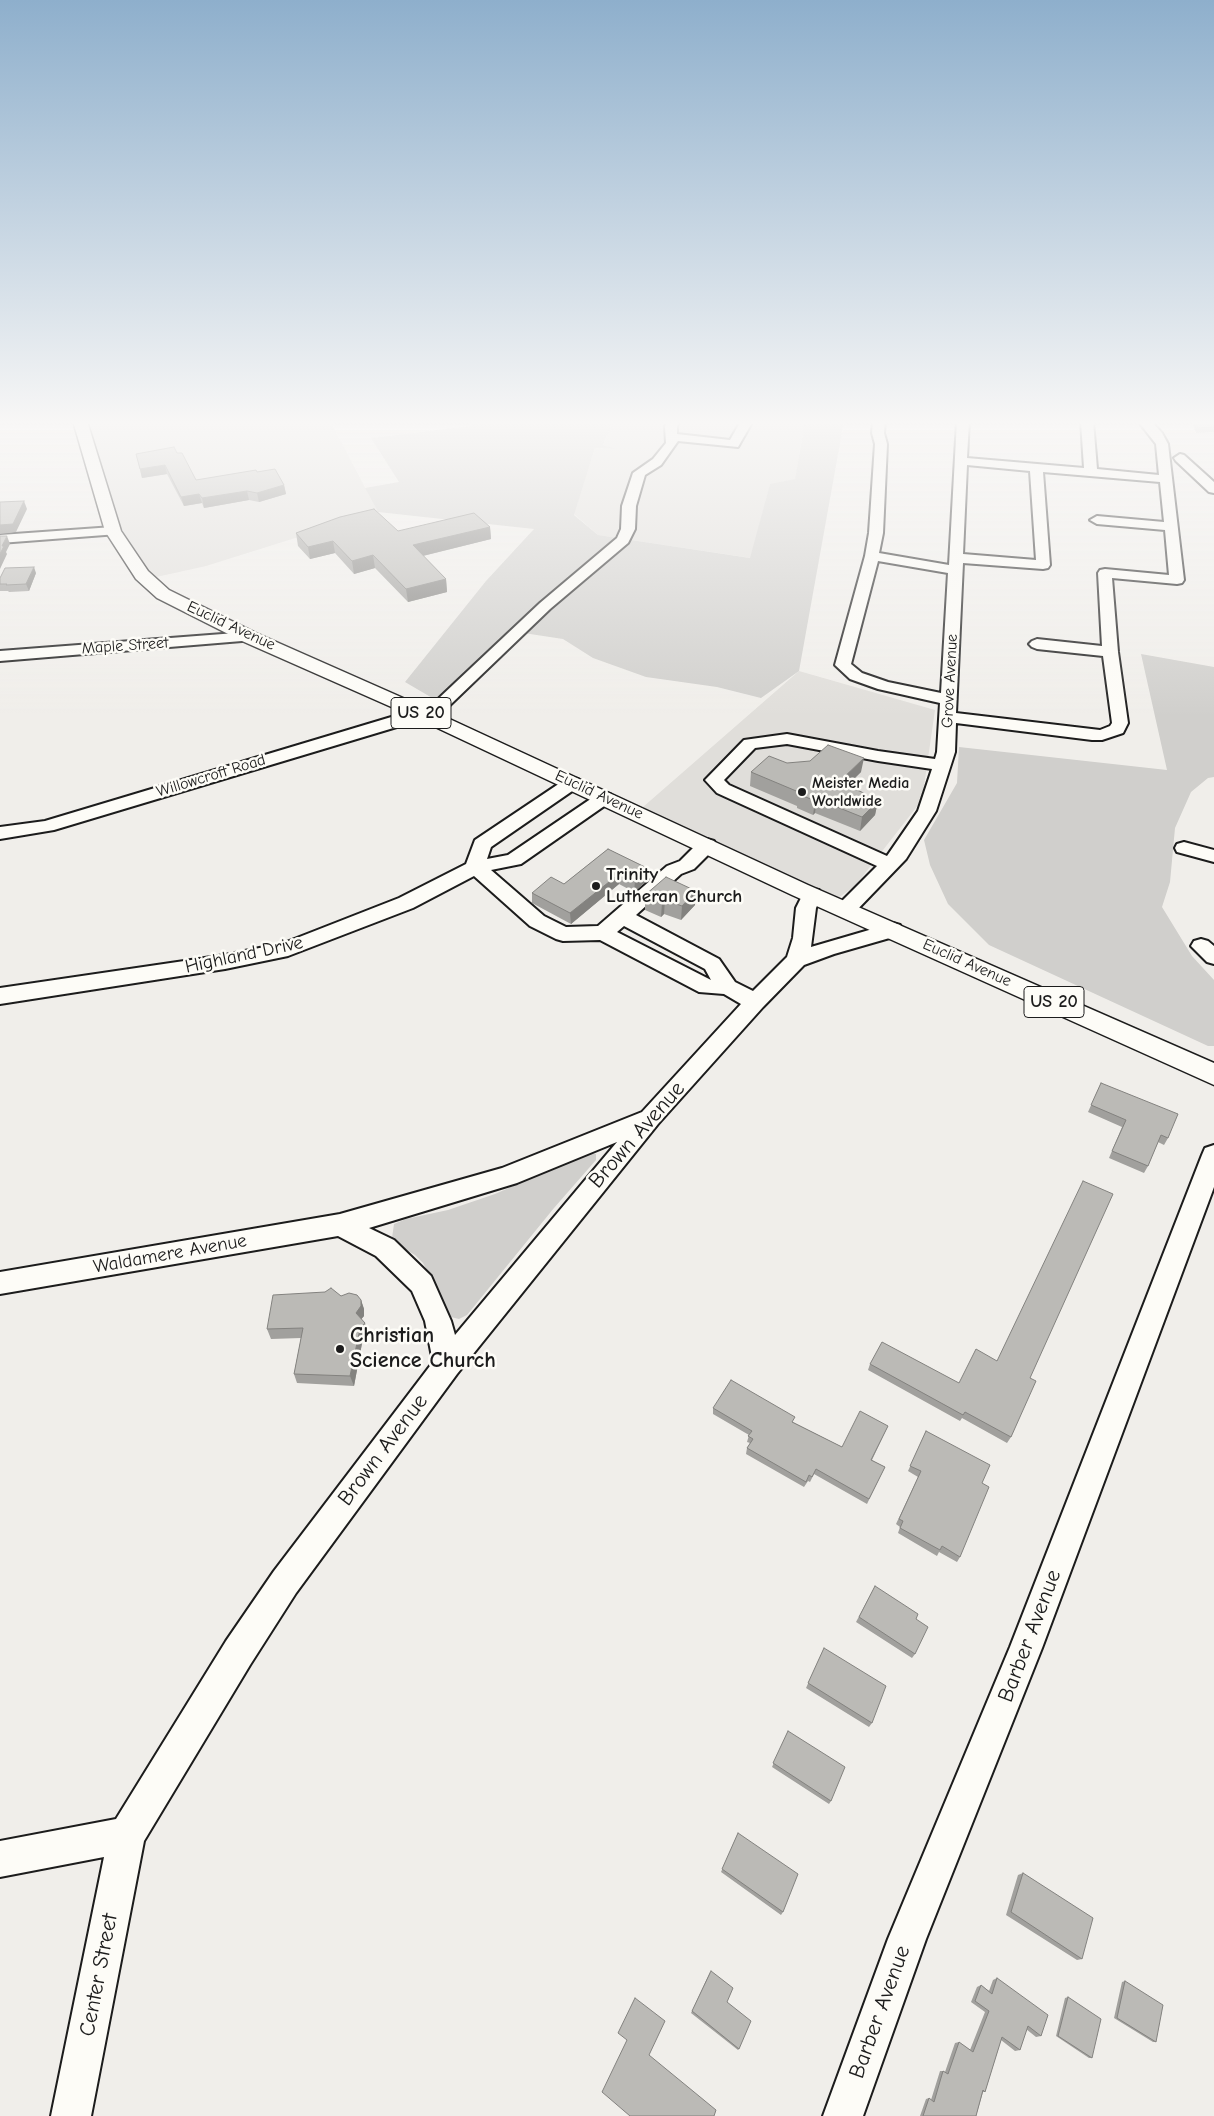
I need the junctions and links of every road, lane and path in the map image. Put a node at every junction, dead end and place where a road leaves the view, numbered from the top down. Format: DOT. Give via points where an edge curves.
graph roads {
  1 [pos="111,520"];
  2 [pos="628,520"];
  3 [pos="877,520"];
  4 [pos="958,520"];
  5 [pos="1040,520"];
  6 [pos="1096,520"];
  7 [pos="1170,520"];
  8 [pos="1171,527"];
  9 [pos="114,531"];
  10 [pos="0,539"];
  11 [pos="872,556"];
  12 [pos="956,564"];
  13 [pos="249,637"];
  14 [pos="1038,644"];
  15 [pos="1110,652"];
  16 [pos="0,656"];
  17 [pos="949,700"];
  18 [pos="421,713"];
  19 [pos="948,717"];
  20 [pos="942,765"];
  21 [pos="572,783"];
  22 [pos="604,798"];
  23 [pos="0,833"];
  24 [pos="708,845"];
  25 [pos="1184,848"];
  26 [pos="1214,856"];
  27 [pos="890,864"];
  28 [pos="475,867"];
  29 [pos="812,895"];
  30 [pos="846,908"];
  31 [pos="624,917"];
  32 [pos="893,930"];
  33 [pos="603,933"];
  34 [pos="797,960"];
  35 [pos="727,987"];
  36 [pos="0,996"];
  37 [pos="755,1002"];
  38 [pos="1214,1074"];
  39 [pos="650,1118"];
  40 [pos="1214,1155"];
  41 [pos="340,1225"];
  42 [pos="0,1283"];
  43 [pos="447,1364"];
  44 [pos="127,1835"];
  45 [pos="0,1859"];
  46 [pos="71,2116"];
  47 [pos="843,2116"];
  1 -- 9 [label="main road, Euclid Avenue / US 20"];
  2 -- 18 [label="street, Willowcroft Road" via="623,540 545,606 444,702"];
  3 -- 11 [label="street"];
  4 -- 12 [label="street, Grove Avenue"];
  5 -- 12 [label="street" via="1043,565"];
  6 -- 8 [label="street"];
  7 -- 8 [label="street"];
  8 -- 15 [label="street" via="1177,580 1105,573"];
  9 -- 10 [label="street"];
  9 -- 13 [label="main road, Euclid Avenue / US 20" via="142,575 163,594"];
  11 -- 12 [label="street"];
  11 -- 17 [label="street" via="843,665 856,676 884,686"];
  12 -- 17 [label="street, Grove Avenue"];
  13 -- 16 [label="street, Maple Street"];
  13 -- 18 [label="main road, Euclid Avenue / US 20"];
  14 -- 15 [label="street"];
  15 -- 19 [label="street" via="1120,723 1111,732 1092,735"];
  17 -- 19 [label="street, Grove Avenue"];
  18 -- 21 [label="main road, Euclid Avenue / US 20"];
  18 -- 23 [label="street, Willowcroft Road" via="47,826"];
  19 -- 20 [label="street, Grove Avenue"];
  20 -- 27 [label="street, Grove Avenue" via="926,811"];
  20 -- 27 [label="street" via="787,739 750,744 714,780 723,789"];
  21 -- 22 [label="main road, Euclid Avenue / US 20"];
  21 -- 28 [label="street" via="482,844"];
  22 -- 24 [label="main road, Euclid Avenue / US 20"];
  22 -- 28 [label="street, Highland Drive" via="514,860"];
  24 -- 29 [label="main road, Euclid Avenue / US 20"];
  24 -- 31 [label="street" via="687,864 674,870"];
  25 -- 26 [label="street"];
  27 -- 30 [label="street, Grove Avenue"];
  28 -- 33 [label="street" via="537,921 563,934"];
  28 -- 36 [label="street, Highland Drive" via="406,903 288,949 225,962"];
  29 -- 30 [label="main road, Euclid Avenue / US 20"];
  29 -- 34 [label="street" via="806,908"];
  30 -- 32 [label="main road, Euclid Avenue / US 20"];
  31 -- 33 [label="street"];
  31 -- 35 [label="street" via="712,964"];
  32 -- 34 [label="street, Brown Avenue"];
  32 -- 38 [label="main road, Euclid Avenue / US 20"];
  33 -- 35 [label="street" via="707,987"];
  34 -- 37 [label="street, Brown Avenue"];
  35 -- 37 [label="street"];
  37 -- 39 [label="street, Brown Avenue"];
  39 -- 41 [label="street, Waldamere Avenue" via="508,1176"];
  39 -- 43 [label="street, Brown Avenue"];
  40 -- 47 [label="street, Barber Avenue" via="1026,1648 907,1939"];
  41 -- 42 [label="street, Waldamere Avenue"];
  41 -- 43 [label="street" via="385,1248 422,1284 438,1321"];
  43 -- 44 [label="street, Brown Avenue" via="285,1582"];
  44 -- 45 [label="street"];
  44 -- 46 [label="street, Center Street"];
}
